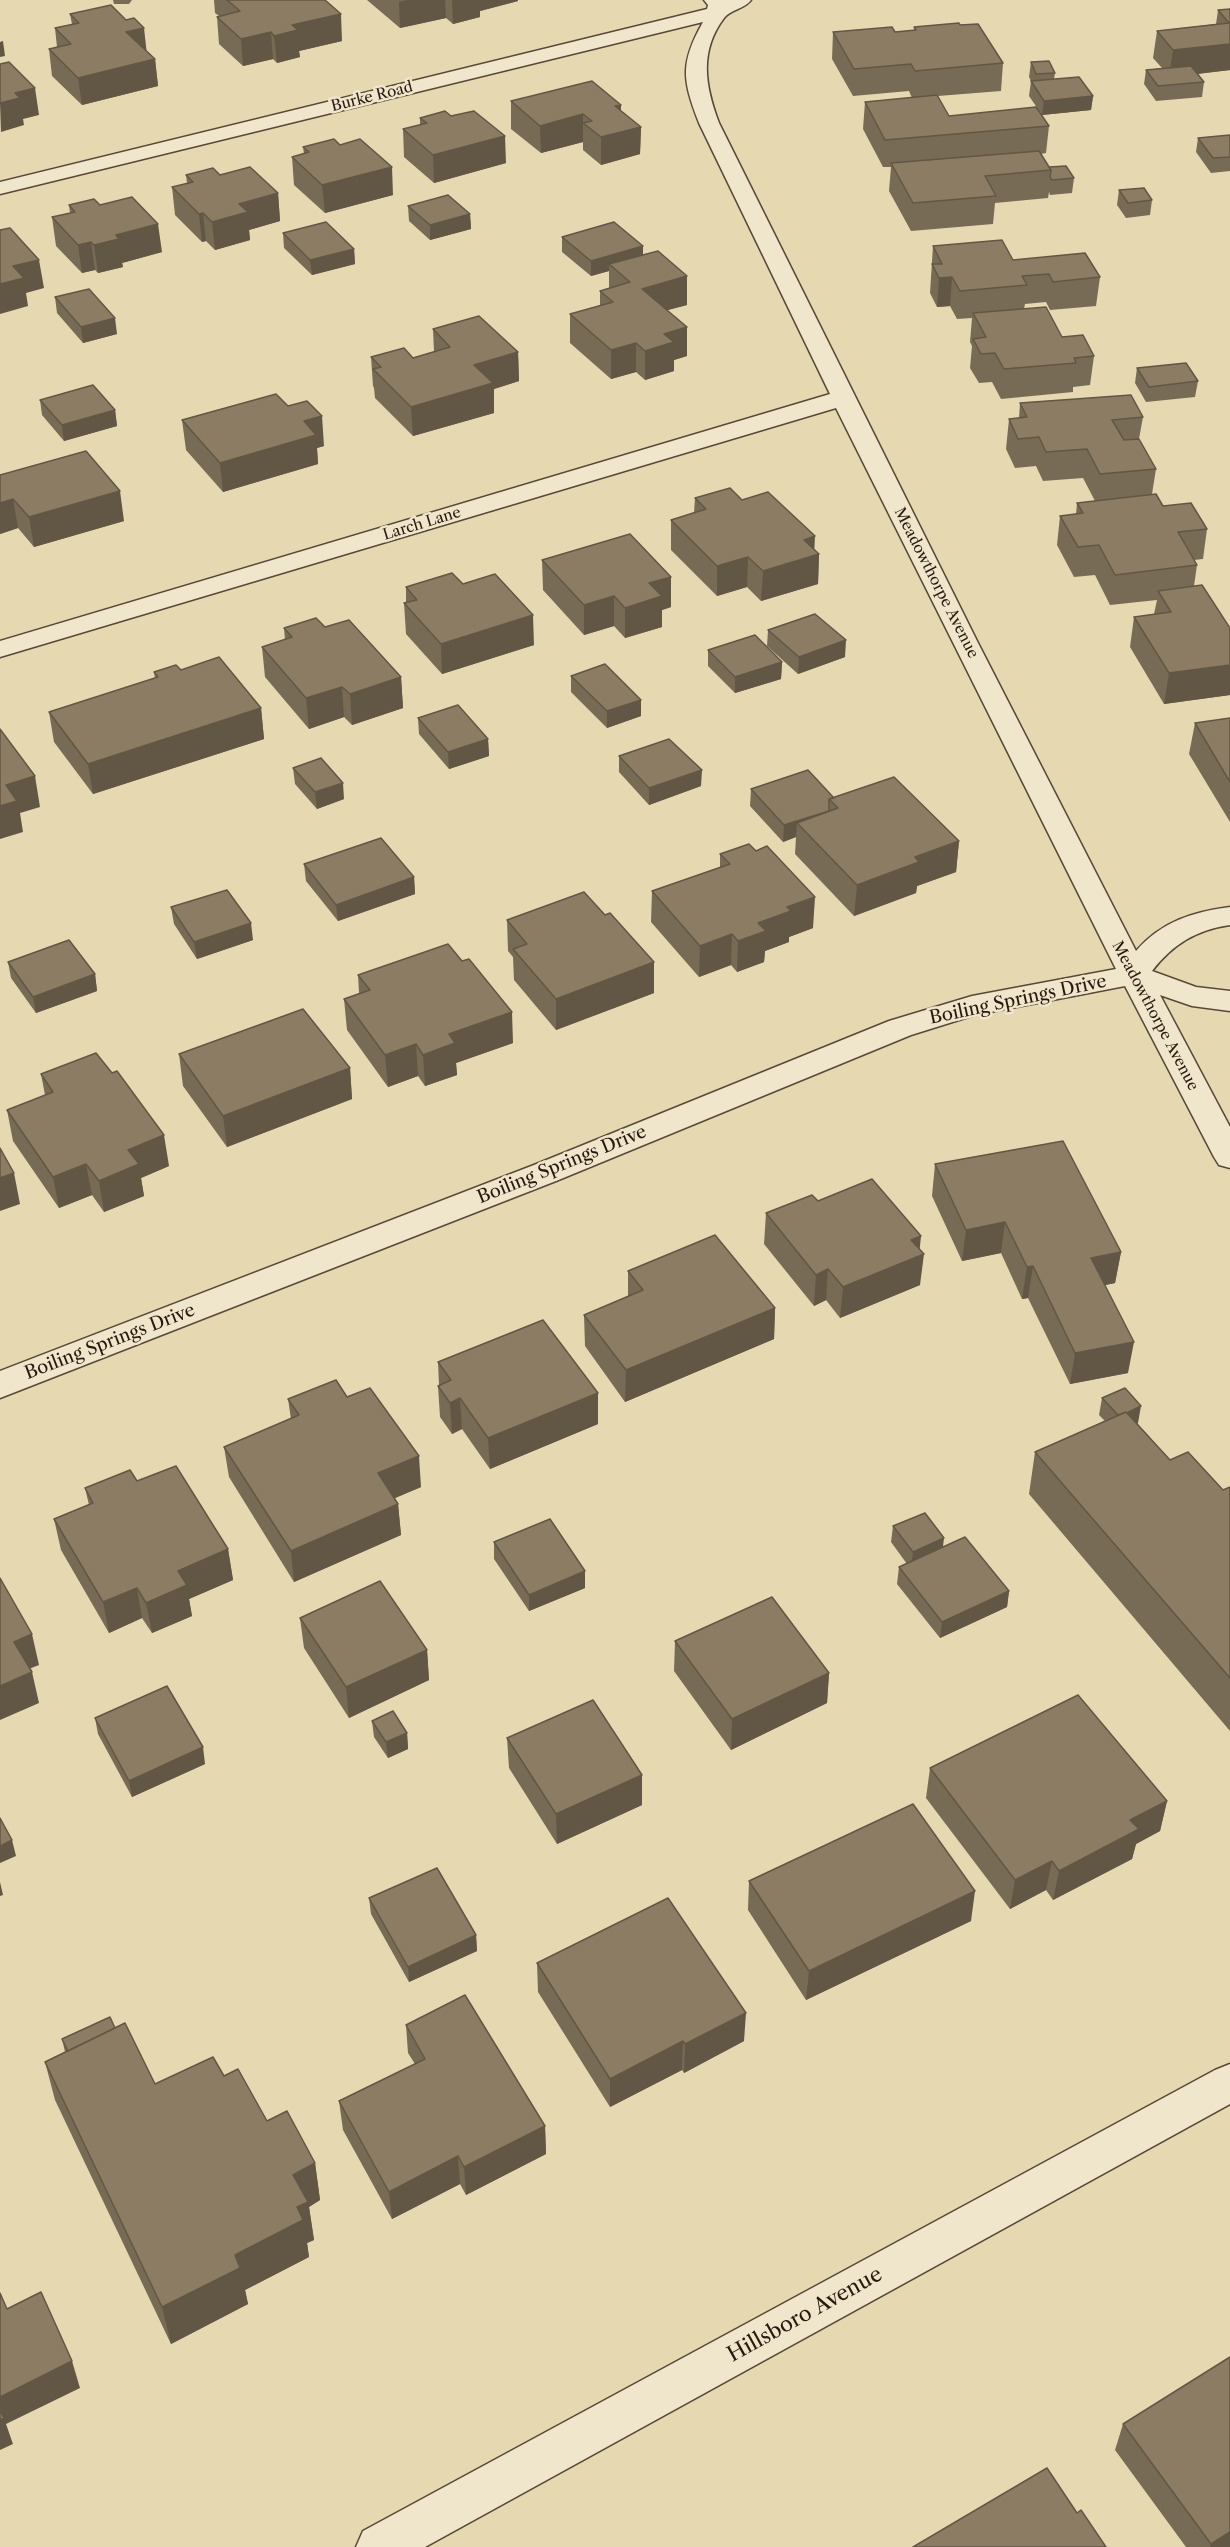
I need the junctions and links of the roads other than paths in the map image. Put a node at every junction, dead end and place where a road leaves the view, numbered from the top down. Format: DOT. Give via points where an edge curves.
graph roads {
  1 [pos="741,0"];
  2 [pos="716,6"];
  3 [pos="0,188"];
  4 [pos="843,398"];
  5 [pos="0,649"];
  6 [pos="1230,916"];
  7 [pos="1133,975"];
  8 [pos="1230,1001"];
  9 [pos="1230,1157"];
  10 [pos="0,1385"];
  11 [pos="1230,2083"];
  12 [pos="379,2547"];
  1 -- 2 [label="street, Burke Road"];
  2 -- 3 [label="street, Burke Road"];
  2 -- 4 [label="street, Meadowthorpe Avenue" via="694,63 695,86 709,123"];
  4 -- 5 [label="street, Larch Lane"];
  4 -- 7 [label="street, Meadowthorpe Avenue"];
  6 -- 7 [label="street" via="1192,924 1167,935"];
  7 -- 8 [label="street" via="1192,996"];
  7 -- 9 [label="street, Meadowthorpe Avenue"];
  7 -- 10 [label="street, Boiling Springs Drive" via="972,1006 900,1028 545,1173"];
  11 -- 12 [label="street, Hillsboro Avenue"];
}
